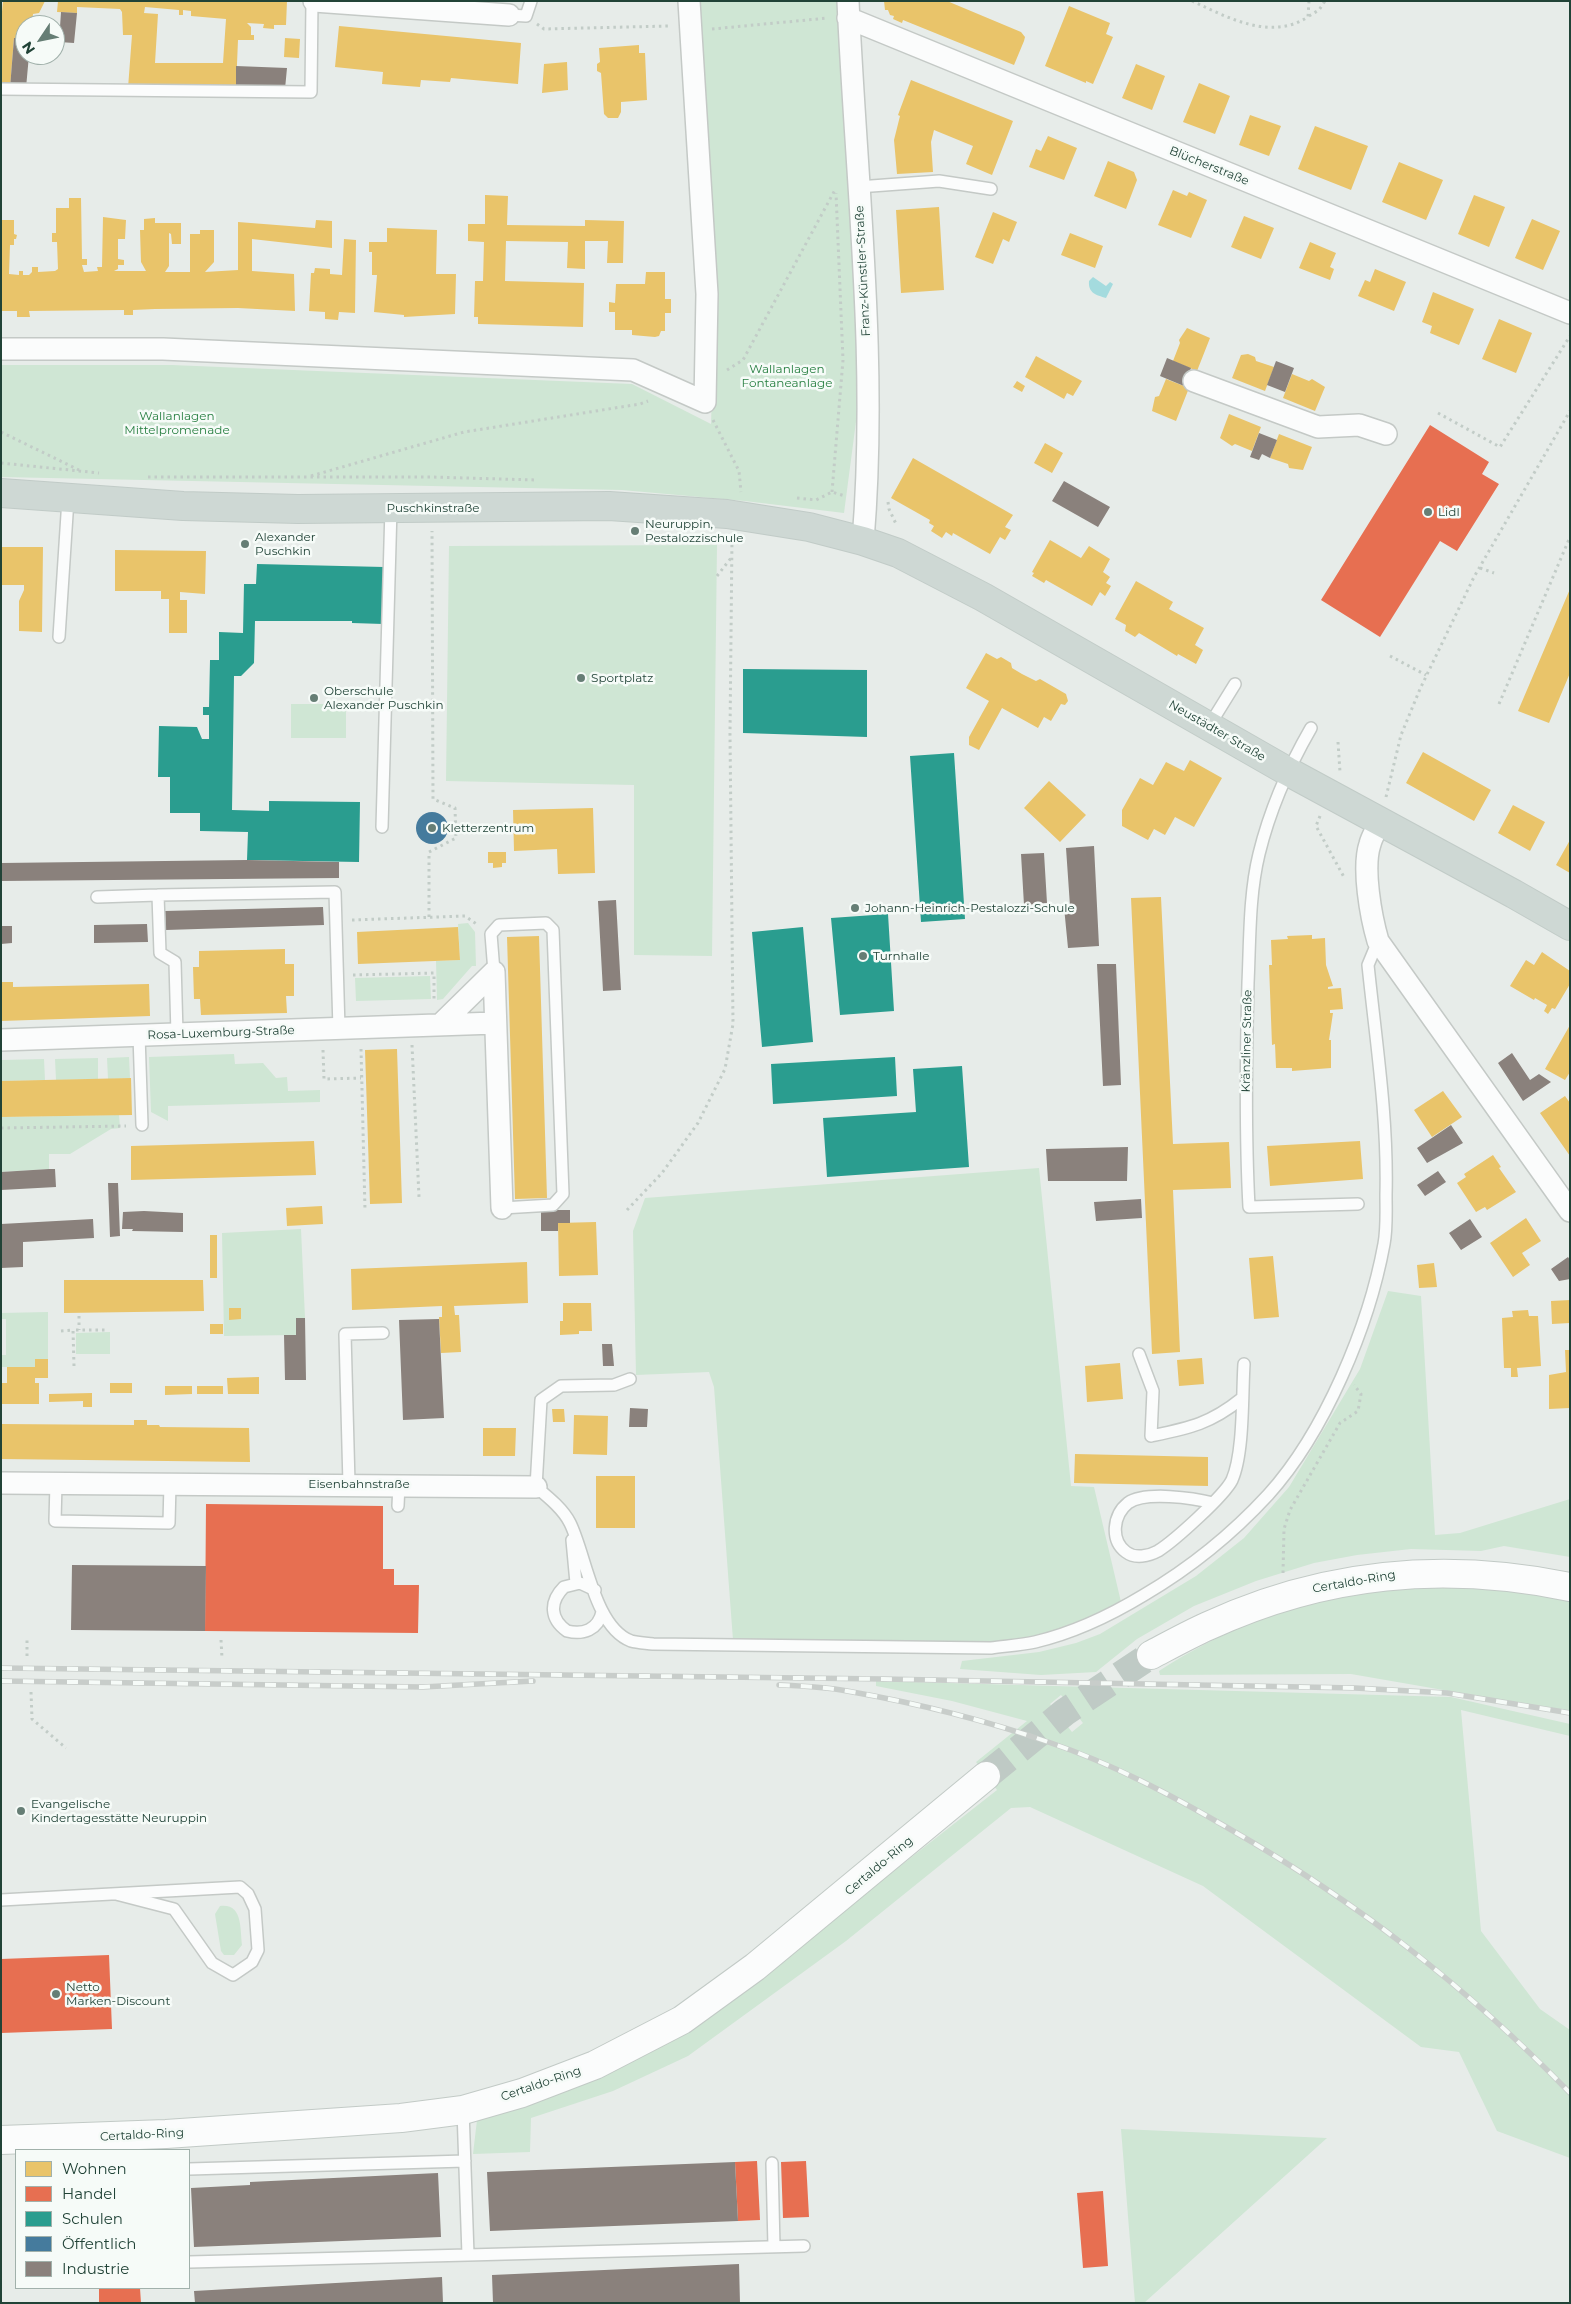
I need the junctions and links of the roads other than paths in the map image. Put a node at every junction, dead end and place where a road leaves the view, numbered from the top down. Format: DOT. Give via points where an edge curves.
graph roads {
  1 [pos="313,1"];
  2 [pos="531,1"];
  3 [pos="688,1"];
  4 [pos="848,10"];
  5 [pos="518,16"];
  6 [pos="1,89"];
  7 [pos="858,187"];
  8 [pos="991,189"];
  9 [pos="1570,313"];
  10 [pos="1,349"];
  11 [pos="1194,381"];
  12 [pos="1386,434"];
  13 [pos="1,494"];
  14 [pos="68,500"];
  15 [pos="391,508"];
  16 [pos="863,540"];
  17 [pos="59,637"];
  18 [pos="1235,684"];
  19 [pos="1209,726"];
  20 [pos="1311,728"];
  21 [pos="1286,771"];
  22 [pos="1382,813"];
  23 [pos="382,827"];
  24 [pos="158,895"];
  25 [pos="97,897"];
  26 [pos="1570,926"];
  27 [pos="1378,941"];
  28 [pos="494,972"];
  29 [pos="496,1023"];
  30 [pos="438,1025"];
  31 [pos="331,1029"];
  32 [pos="177,1034"];
  33 [pos="139,1035"];
  34 [pos="1,1040"];
  35 [pos="142,1125"];
  36 [pos="1358,1204"];
  37 [pos="502,1208"];
  38 [pos="1570,1211"];
  39 [pos="383,1333"];
  40 [pos="1138,1354"];
  41 [pos="1244,1364"];
  42 [pos="630,1379"];
  43 [pos="1242,1399"];
  44 [pos="1,1483"];
  45 [pos="56,1483"];
  46 [pos="170,1484"];
  47 [pos="349,1484"];
  48 [pos="399,1484"];
  49 [pos="536,1487"];
  50 [pos="1213,1503"];
  51 [pos="398,1506"];
  52 [pos="570,1523"];
  53 [pos="576,1584"];
  54 [pos="1570,1587"];
  55 [pos="595,1590"];
  56 [pos="602,1612"];
  57 [pos="1150,1655"];
  58 [pos="986,1776"];
  59 [pos="116,1894"];
  60 [pos="1,1900"];
  61 [pos="463,2110"];
  62 [pos="1,2140"];
  63 [pos="465,2161"];
  64 [pos="772,2163"];
  65 [pos="190,2168"];
  66 [pos="804,2246"];
  67 [pos="774,2247"];
  68 [pos="468,2255"];
  69 [pos="190,2262"];
  1 -- 5 [label="street"];
  1 -- 6 [label="lane" via="311,92"];
  2 -- 5 [label="lane"];
  3 -- 10 [label="street" via="707,294 705,402 633,370 163,349"];
  4 -- 7 [label="street, Franz-Künstler-Straße"];
  4 -- 9 [label="street, Blücherstraße"];
  7 -- 8 [label="lane" via="939,181"];
  7 -- 16 [label="street, Franz-Künstler-Straße" via="868,357 868,476"];
  11 -- 12 [label="street" via="1318,427 1359,425"];
  13 -- 14 [label="main road, Puschkinstraße"];
  14 -- 15 [label="main road, Puschkinstraße" via="298,509"];
  14 -- 17 [label="lane"];
  15 -- 16 [label="main road, Puschkinstraße" via="609,506 717,514 809,527"];
  15 -- 23 [label="lane"];
  16 -- 19 [label="main road, Neustädter Straße" via="898,553 983,597"];
  18 -- 19 [label="lane"];
  19 -- 21 [label="main road, Neustädter Straße"];
  20 -- 21 [label="lane"];
  21 -- 22 [label="main road, Neustädter Straße"];
  21 -- 36 [label="lane, Kränzliner Straße" via="1259,855 1252,898 1246,1074 1249,1207"];
  22 -- 26 [label="main road, Neustädter Straße"];
  22 -- 27 [label="street" via="1370,844 1368,865 1371,918"];
  24 -- 25 [label="lane"];
  24 -- 31 [label="lane" via="335,892 337,976"];
  24 -- 32 [label="lane" via="160,953 175,962"];
  27 -- 38 [label="street"];
  27 -- 56 [label="lane" via="1368,965 1387,1152 1385,1242 1358,1337 1344,1370 1304,1445 1269,1494 1233,1530 1166,1582 1106,1617 1035,1642 991,1648 641,1643 622,1635"];
  28 -- 29 [label="street"];
  28 -- 30 [label="street"];
  28 -- 37 [label="lane" via="491,934 499,925 546,923 553,930 563,1194 553,1205"];
  29 -- 30 [label="street, Rosa-Luxemburg-Straße"];
  29 -- 37 [label="street"];
  30 -- 31 [label="street, Rosa-Luxemburg-Straße"];
  31 -- 32 [label="street, Rosa-Luxemburg-Straße"];
  32 -- 33 [label="street, Rosa-Luxemburg-Straße"];
  33 -- 34 [label="street, Rosa-Luxemburg-Straße"];
  33 -- 35 [label="lane"];
  39 -- 47 [label="lane" via="344,1334"];
  40 -- 43 [label="lane" via="1153,1391 1151,1436 1207,1423"];
  41 -- 43 [label="lane"];
  42 -- 49 [label="lane" via="614,1385 561,1386 540,1400"];
  43 -- 50 [label="lane" via="1238,1452 1231,1480"];
  44 -- 45 [label="street, Eisenbahnstraße"];
  45 -- 46 [label="street, Eisenbahnstraße"];
  45 -- 46 [label="lane" via="55,1521 169,1523"];
  46 -- 47 [label="street, Eisenbahnstraße"];
  47 -- 48 [label="street, Eisenbahnstraße"];
  48 -- 49 [label="street, Eisenbahnstraße"];
  48 -- 51 [label="lane"];
  49 -- 52 [label="lane"];
  50 -- 50 [label="lane" via="1158,1551 1146,1556 1126,1553 1115,1535 1122,1509 1134,1500 1197,1498"];
  52 -- 53 [label="lane"];
  52 -- 55 [label="lane"];
  53 -- 55 [label="lane"];
  53 -- 56 [label="lane" via="564,1587 554,1601 552,1610 560,1626 567,1631 584,1633 598,1623"];
  54 -- 57 [label="main road, Certaldo-Ring" via="1516,1577 1467,1573 1410,1573 1363,1578 1288,1596 1208,1625"];
  55 -- 56 [label="lane"];
  58 -- 61 [label="main road, Certaldo-Ring" via="770,1955 682,2020 594,2065 522,2093"];
  59 -- 59 [label="lane" via="240,1888 248,1894 255,1909 258,1950 252,1962 233,1975 212,1963 174,1909"];
  59 -- 60 [label="lane"];
  61 -- 62 [label="main road, Certaldo-Ring" via="166,2138"];
  61 -- 63 [label="lane"];
  63 -- 65 [label="lane"];
  63 -- 68 [label="lane"];
  64 -- 67 [label="lane"];
  66 -- 67 [label="lane"];
  67 -- 68 [label="lane"];
  68 -- 69 [label="lane"];
}
